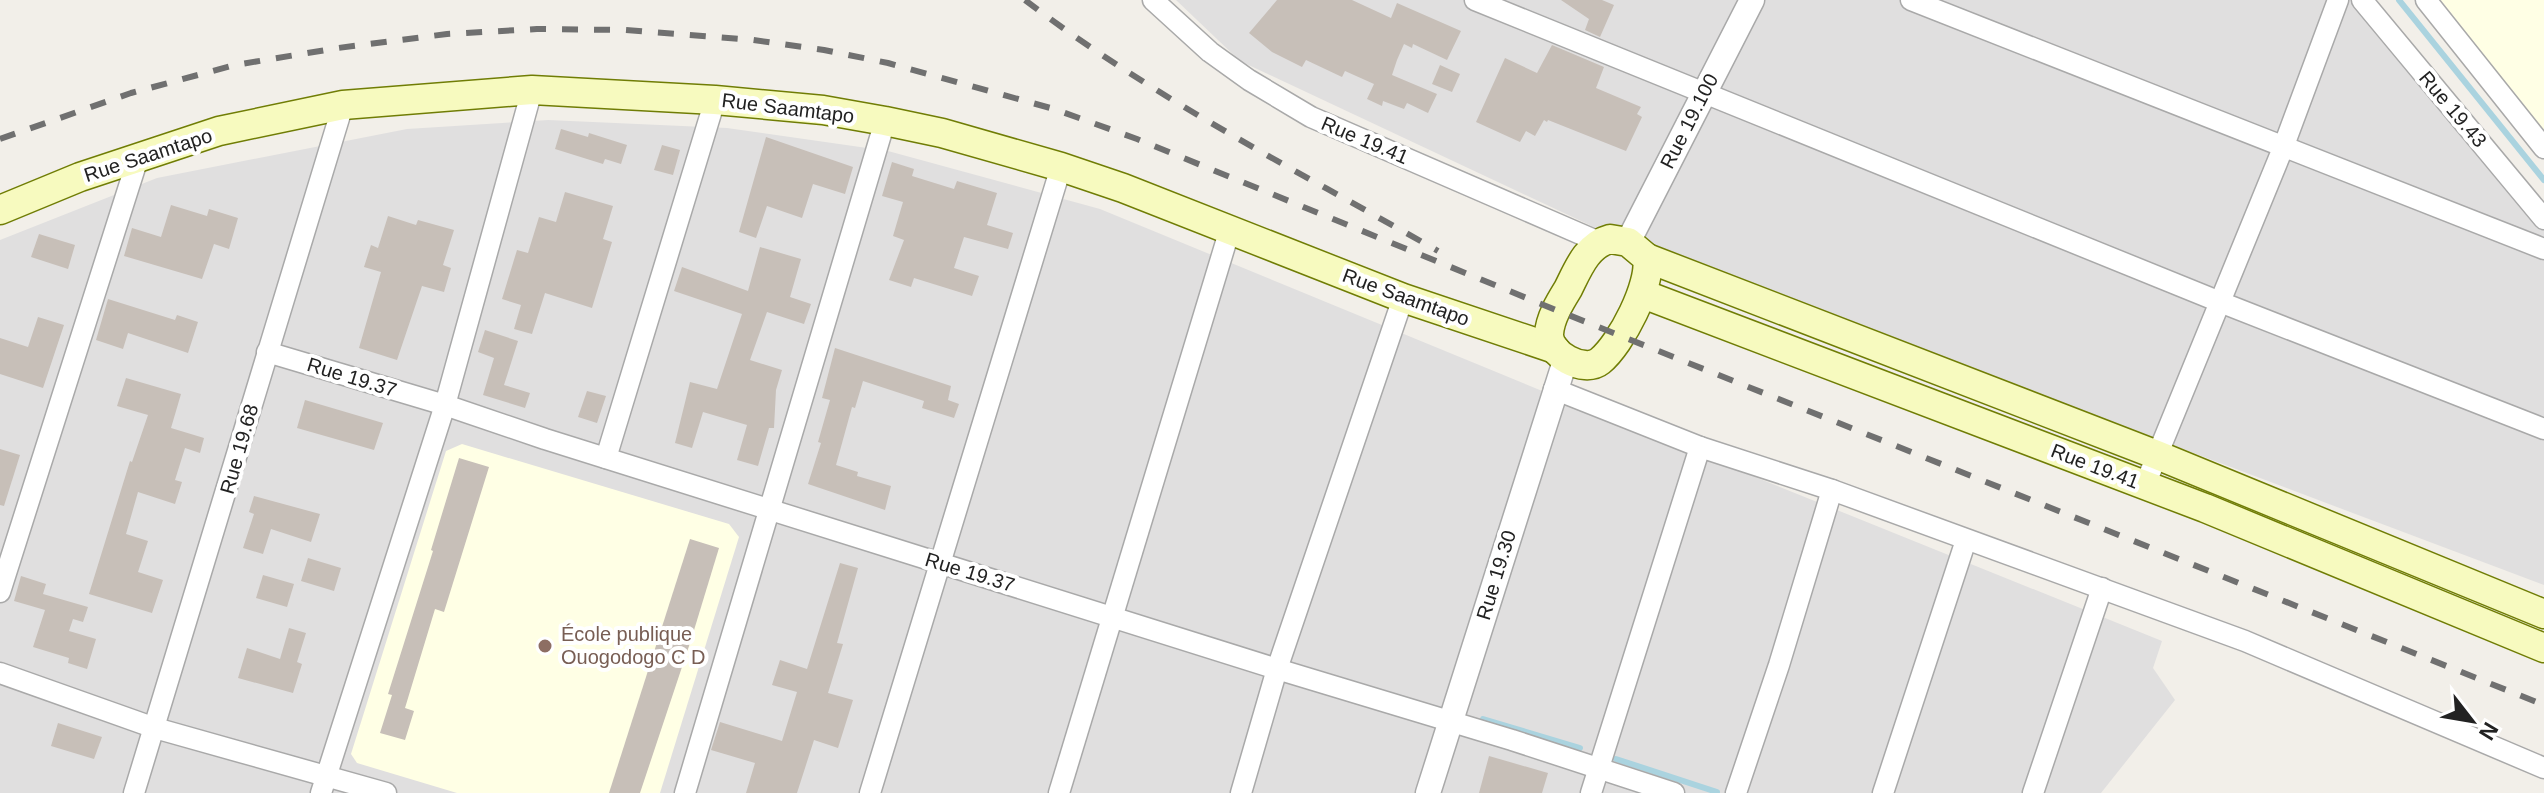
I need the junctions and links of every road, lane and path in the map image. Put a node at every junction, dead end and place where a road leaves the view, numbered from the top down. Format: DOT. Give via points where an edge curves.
graph roads {
  1 [pos="1153,0"];
  2 [pos="1475,0"];
  3 [pos="1752,0"];
  4 [pos="1911,0"];
  5 [pos="2338,0"];
  6 [pos="2362,0"];
  7 [pos="2426,0"];
  8 [pos="532,90"];
  9 [pos="1702,94"];
  10 [pos="715,100"];
  11 [pos="343,105"];
  12 [pos="885,121"];
  13 [pos="2283,148"];
  14 [pos="2544,148"];
  15 [pos="138,158"];
  16 [pos="1061,167"];
  17 [pos="0,210"];
  18 [pos="2544,219"];
  19 [pos="1230,229"];
  20 [pos="1599,242"];
  21 [pos="2544,249"];
  22 [pos="1638,250"];
  23 [pos="1643,294"];
  24 [pos="1403,298"];
  25 [pos="2220,302"];
  26 [pos="267,352"];
  27 [pos="1560,354"];
  28 [pos="1554,389"];
  29 [pos="445,405"];
  30 [pos="2544,429"];
  31 [pos="1700,447"];
  32 [pos="2157,455"];
  33 [pos="606,458"];
  34 [pos="2145,485"];
  35 [pos="1832,490"];
  36 [pos="770,510"];
  37 [pos="1966,540"];
  38 [pos="941,563"];
  39 [pos="2102,588"];
  40 [pos="0,592"];
  41 [pos="2544,614"];
  42 [pos="1114,618"];
  43 [pos="2544,648"];
  44 [pos="1277,669"];
  45 [pos="0,673"];
  46 [pos="1451,723"];
  47 [pos="155,728"];
  48 [pos="2544,768"];
  49 [pos="1598,769"];
  50 [pos="324,784"];
  51 [pos="134,793"];
  52 [pos="386,793"];
  53 [pos="685,793"];
  54 [pos="870,793"];
  55 [pos="1059,793"];
  56 [pos="1241,793"];
  57 [pos="1428,793"];
  58 [pos="1591,793"];
  59 [pos="1674,793"];
  60 [pos="1736,793"];
  61 [pos="1883,793"];
  62 [pos="2033,793"];
  1 -- 20 [label="street, Rue 19.41" via="1210,52 1311,117"];
  2 -- 9 [label="street"];
  3 -- 9 [label="street, Rue 19.100"];
  4 -- 13 [label="street"];
  5 -- 13 [label="street"];
  6 -- 18 [label="street, Rue 19.43"];
  7 -- 14 [label="street"];
  8 -- 10 [label="main road, Rue Saamtapo"];
  8 -- 11 [label="main road, Rue Saamtapo"];
  8 -- 29 [label="street"];
  9 -- 22 [label="street, Rue 19.100"];
  9 -- 25 [label="street"];
  10 -- 12 [label="main road, Rue Saamtapo"];
  10 -- 33 [label="street"];
  11 -- 15 [label="main road, Rue Saamtapo" via="219,131"];
  11 -- 26 [label="street, Rue 19.68"];
  12 -- 16 [label="main road, Rue Saamtapo"];
  12 -- 36 [label="street"];
  13 -- 21 [label="street"];
  13 -- 25 [label="street"];
  15 -- 17 [label="main road, Rue Saamtapo"];
  15 -- 40 [label="street"];
  16 -- 19 [label="main road, Rue Saamtapo"];
  16 -- 38 [label="street"];
  19 -- 24 [label="main road, Rue Saamtapo"];
  19 -- 42 [label="street"];
  20 -- 22 [label="main road" via="1610,239"];
  20 -- 27 [label="main road" via="1584,258 1556,310 1549,341"];
  22 -- 23 [label="main road" via="1649,268"];
  22 -- 32 [label="main road, Rue 19.41"];
  23 -- 27 [label="main road, Rue Saamtapo" via="1600,362 1588,365"];
  23 -- 34 [label="main road, Rue 19.41"];
  24 -- 27 [label="main road, Rue Saamtapo"];
  24 -- 44 [label="street"];
  25 -- 30 [label="street"];
  25 -- 32 [label="street"];
  26 -- 29 [label="street, Rue 19.37"];
  26 -- 47 [label="street, Rue 19.68"];
  27 -- 28 [label="street, Rue 19.30"];
  28 -- 31 [label="street"];
  28 -- 46 [label="street, Rue 19.30"];
  29 -- 33 [label="street, Rue 19.37"];
  29 -- 50 [label="street"];
  31 -- 35 [label="street"];
  31 -- 49 [label="street"];
  32 -- 34 [label="street"];
  32 -- 41 [label="main road, Rue 19.41"];
  33 -- 36 [label="street, Rue 19.37"];
  34 -- 43 [label="main road, Rue 19.41"];
  35 -- 37 [label="street"];
  35 -- 60 [label="street"];
  36 -- 38 [label="street, Rue 19.37"];
  36 -- 53 [label="street"];
  37 -- 39 [label="street"];
  37 -- 61 [label="street"];
  38 -- 42 [label="street, Rue 19.37"];
  38 -- 54 [label="street"];
  39 -- 48 [label="street" via="2245,641"];
  39 -- 62 [label="street"];
  42 -- 44 [label="street, Rue 19.37"];
  42 -- 55 [label="street"];
  44 -- 46 [label="street, Rue 19.37"];
  44 -- 56 [label="street"];
  45 -- 47 [label="street"];
  46 -- 49 [label="street, Rue 19.37"];
  46 -- 57 [label="street, Rue 19.30"];
  47 -- 50 [label="street"];
  47 -- 51 [label="street, Rue 19.68"];
  49 -- 58 [label="street"];
  49 -- 59 [label="street, Rue 19.37"];
  50 -- 52 [label="street"];
}
